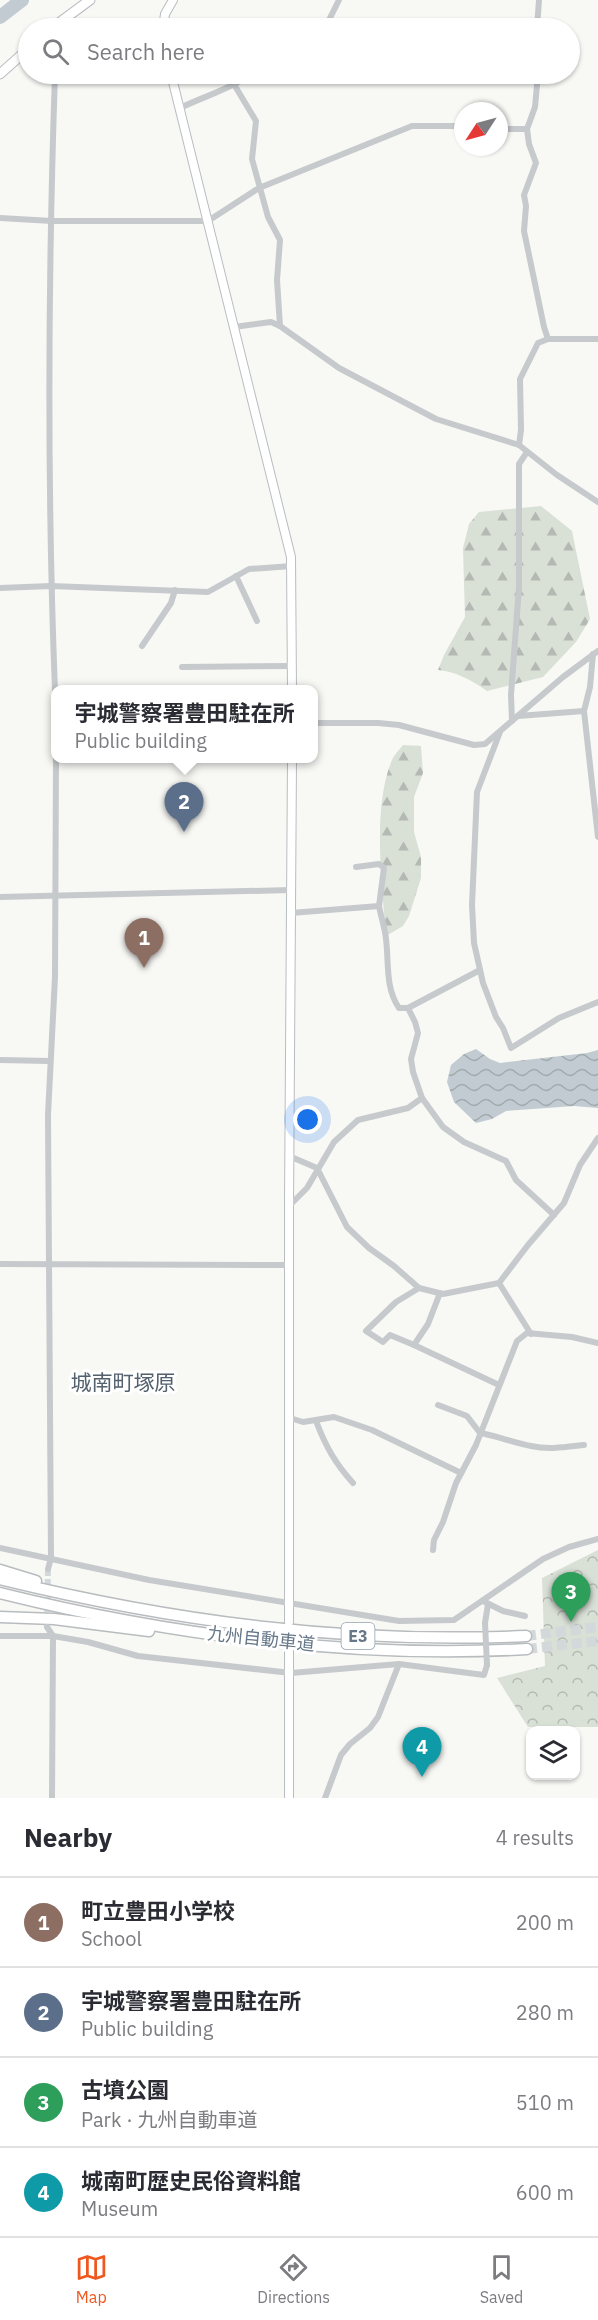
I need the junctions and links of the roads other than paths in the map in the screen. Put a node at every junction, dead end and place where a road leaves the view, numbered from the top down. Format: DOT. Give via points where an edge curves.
graph roads {
  1 [pos="90,0"];
  2 [pos="173,0"];
  3 [pos="339,0"];
  4 [pos="538,0"];
  5 [pos="66,18"];
  6 [pos="164,18"];
  7 [pos="330,18"];
  8 [pos="537,18"];
  9 [pos="18,58"];
  10 [pos="0,74"];
  11 [pos="55,84"];
  12 [pos="174,84"];
  13 [pos="238,84"];
  14 [pos="537,84"];
  15 [pos="235,86"];
  16 [pos="180,108"];
  17 [pos="454,126"];
  18 [pos="508,129"];
  19 [pos="527,129"];
  20 [pos="259,188"];
  21 [pos="0,218"];
  22 [pos="52,221"];
  23 [pos="208,221"];
  24 [pos="280,326"];
  25 [pos="234,327"];
  26 [pos="548,339"];
  27 [pos="598,339"];
  28 [pos="519,445"];
  29 [pos="528,452"];
  30 [pos="598,502"];
  31 [pos="292,566"];
  32 [pos="236,576"];
  33 [pos="51,586"];
  34 [pos="0,588"];
  35 [pos="175,591"];
  36 [pos="257,621"];
  37 [pos="142,646"];
  38 [pos="596,653"];
  39 [pos="292,666"];
  40 [pos="182,667"];
  41 [pos="55,685"];
  42 [pos="292,685"];
  43 [pos="584,711"];
  44 [pos="517,716"];
  45 [pos="512,721"];
  46 [pos="318,723"];
  47 [pos="500,732"];
  48 [pos="56,763"];
  49 [pos="292,763"];
  50 [pos="598,837"];
  51 [pos="356,867"];
  52 [pos="291,890"];
  53 [pos="54,896"];
  54 [pos="0,897"];
  55 [pos="379,906"];
  56 [pos="291,913"];
  57 [pos="480,970"];
  58 [pos="598,1002"];
  59 [pos="408,1008"];
  60 [pos="0,1060"];
  61 [pos="49,1061"];
  62 [pos="422,1098"];
  63 [pos="598,1137"];
  64 [pos="289,1156"];
  65 [pos="317,1168"];
  66 [pos="289,1206"];
  67 [pos="554,1215"];
  68 [pos="0,1264"];
  69 [pos="49,1265"];
  70 [pos="290,1265"];
  71 [pos="499,1283"];
  72 [pos="419,1288"];
  73 [pos="440,1293"];
  74 [pos="531,1335"];
  75 [pos="598,1343"];
  76 [pos="414,1345"];
  77 [pos="499,1385"];
  78 [pos="438,1405"];
  79 [pos="290,1418"];
  80 [pos="316,1421"];
  81 [pos="480,1433"];
  82 [pos="584,1445"];
  83 [pos="461,1473"];
  84 [pos="353,1483"];
  85 [pos="598,1539"];
  86 [pos="0,1548"];
  87 [pos="433,1550"];
  88 [pos="51,1558"];
  89 [pos="48,1569"];
  90 [pos="0,1570"];
  91 [pos="0,1579"];
  92 [pos="0,1593"];
  93 [pos="289,1602"];
  94 [pos="486,1603"];
  95 [pos="525,1616"];
  96 [pos="0,1617"];
  97 [pos="191,1618"];
  98 [pos="289,1622"];
  99 [pos="47,1627"];
  100 [pos="0,1636"];
  101 [pos="53,1636"];
  102 [pos="526,1636"];
  103 [pos="281,1642"];
  104 [pos="526,1648"];
  105 [pos="290,1652"];
  106 [pos="399,1664"];
  107 [pos="291,1673"];
  108 [pos="52,1798"];
  109 [pos="289,1798"];
  110 [pos="325,1798"];
  1 -- 5 [label="main road"];
  2 -- 6 [label="street"];
  3 -- 7 [label="street"];
  4 -- 8 [label="street"];
  9 -- 10 [label="main road"];
  11 -- 22 [label="street"];
  12 -- 16 [label="street"];
  13 -- 15 [label="street"];
  14 -- 19 [label="street"];
  15 -- 16 [label="street"];
  15 -- 20 [label="street" via="256,121 252,159"];
  16 -- 23 [label="street"];
  17 -- 20 [label="street" via="412,126"];
  18 -- 19 [label="street"];
  19 -- 26 [label="street" via="536,163 524,195 524,231"];
  20 -- 23 [label="street"];
  20 -- 24 [label="street" via="280,240"];
  21 -- 22 [label="street"];
  22 -- 23 [label="street"];
  22 -- 33 [label="street"];
  23 -- 25 [label="street"];
  24 -- 25 [label="street" via="271,322"];
  24 -- 28 [label="street" via="339,368 436,419"];
  25 -- 31 [label="street"];
  26 -- 27 [label="street"];
  26 -- 28 [label="street" via="538,343 520,379"];
  28 -- 29 [label="street"];
  29 -- 30 [label="street"];
  29 -- 45 [label="street" via="519,464 519,587"];
  31 -- 32 [label="street" via="249,569"];
  31 -- 39 [label="street"];
  32 -- 35 [label="street" via="208,592"];
  32 -- 36 [label="street"];
  33 -- 34 [label="street"];
  33 -- 35 [label="street"];
  33 -- 41 [label="street"];
  35 -- 37 [label="street"];
  38 -- 43 [label="street"];
  38 -- 44 [label="street"];
  39 -- 40 [label="street"];
  39 -- 42 [label="street"];
  43 -- 44 [label="street"];
  43 -- 50 [label="street"];
  44 -- 45 [label="street"];
  45 -- 47 [label="street"];
  46 -- 47 [label="street" via="399,725 474,745 485,744"];
  47 -- 57 [label="street" via="477,792 472,905"];
  48 -- 53 [label="street"];
  49 -- 52 [label="street"];
  51 -- 55 [label="street" via="384,867"];
  52 -- 53 [label="street"];
  52 -- 56 [label="street"];
  53 -- 54 [label="street"];
  53 -- 61 [label="street" via="55,977"];
  55 -- 56 [label="street"];
  55 -- 59 [label="street" via="393,1000 399,1008"];
  56 -- 64 [label="street"];
  57 -- 58 [label="street" via="495,1017 511,1048 559,1018"];
  57 -- 59 [label="street"];
  59 -- 62 [label="street" via="418,1033 411,1059"];
  60 -- 61 [label="street"];
  61 -- 69 [label="street"];
  62 -- 65 [label="street" via="408,1108 358,1120 334,1142"];
  62 -- 67 [label="street" via="443,1127 464,1142 506,1161 516,1180"];
  63 -- 67 [label="street"];
  64 -- 65 [label="street"];
  64 -- 66 [label="street"];
  65 -- 66 [label="street" via="307,1188"];
  65 -- 72 [label="street" via="347,1227"];
  66 -- 70 [label="street"];
  67 -- 71 [label="street"];
  68 -- 69 [label="street"];
  69 -- 70 [label="street"];
  69 -- 88 [label="street"];
  70 -- 79 [label="street"];
  71 -- 73 [label="street"];
  71 -- 74 [label="street"];
  72 -- 73 [label="street"];
  72 -- 76 [label="street" via="396,1302 366,1332 383,1342 390,1335"];
  73 -- 76 [label="street" via="429,1324"];
  74 -- 75 [label="street"];
  74 -- 77 [label="street" via="527,1333 517,1341"];
  76 -- 77 [label="street"];
  77 -- 81 [label="street"];
  78 -- 81 [label="street" via="467,1416"];
  79 -- 80 [label="street"];
  79 -- 93 [label="street"];
  80 -- 83 [label="street" via="334,1417 372,1430"];
  80 -- 84 [label="street" via="336,1464"];
  81 -- 82 [label="street" via="531,1446"];
  81 -- 83 [label="street"];
  83 -- 87 [label="street"];
  85 -- 94 [label="street" via="543,1559"];
  86 -- 88 [label="street"];
  88 -- 89 [label="street"];
  88 -- 93 [label="street" via="149,1580"];
  90 -- 97 [label="highway"];
  91 -- 97 [label="highway, 九州自動車道 / E3"];
  92 -- 103 [label="highway, 九州自動車道 / E3" via="117,1619"];
  93 -- 94 [label="street" via="426,1622 454,1620"];
  93 -- 98 [label="street"];
  94 -- 95 [label="street"];
  94 -- 106 [label="street, bridge" via="484,1675"];
  96 -- 103 [label="highway" via="54,1619 278,1647"];
  97 -- 102 [label="highway, 九州自動車道 / E3" via="322,1634 452,1639"];
  99 -- 101 [label="street"];
  100 -- 101 [label="street"];
  101 -- 107 [label="street" via="138,1656"];
  101 -- 108 [label="street"];
  103 -- 104 [label="highway, 九州自動車道 / E3" via="414,1649"];
  105 -- 107 [label="street"];
  106 -- 107 [label="street"];
  106 -- 110 [label="street" via="378,1717 341,1755"];
  107 -- 109 [label="street"];
}
